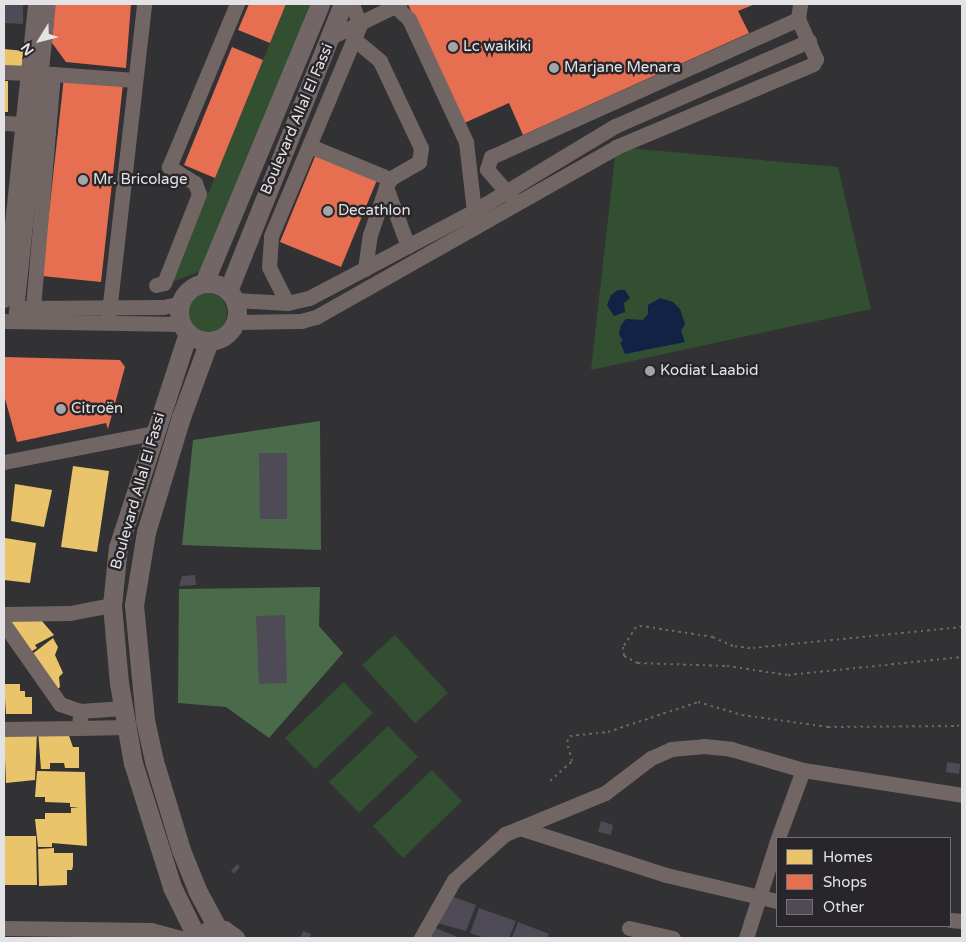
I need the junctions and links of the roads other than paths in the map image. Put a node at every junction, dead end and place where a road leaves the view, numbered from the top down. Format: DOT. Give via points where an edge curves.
graph roads {
  1 [pos="35,4"];
  2 [pos="48,4"];
  3 [pos="144,4"];
  4 [pos="238,4"];
  5 [pos="320,4"];
  6 [pos="343,4"];
  7 [pos="352,4"];
  8 [pos="398,5"];
  9 [pos="799,11"];
  10 [pos="360,25"];
  11 [pos="331,37"];
  12 [pos="354,39"];
  13 [pos="809,41"];
  14 [pos="4,72"];
  15 [pos="41,73"];
  16 [pos="135,80"];
  17 [pos="4,123"];
  18 [pos="23,124"];
  19 [pos="310,146"];
  20 [pos="388,183"];
  21 [pos="293,184"];
  22 [pos="268,188"];
  23 [pos="506,191"];
  24 [pos="518,206"];
  25 [pos="474,211"];
  26 [pos="408,246"];
  27 [pos="365,269"];
  28 [pos="204,283"];
  29 [pos="156,285"];
  30 [pos="231,295"];
  31 [pos="4,300"];
  32 [pos="179,304"];
  33 [pos="287,304"];
  34 [pos="32,308"];
  35 [pos="10,314"];
  36 [pos="108,315"];
  37 [pos="236,322"];
  38 [pos="184,329"];
  39 [pos="209,342"];
  40 [pos="153,433"];
  41 [pos="4,462"];
  42 [pos="112,605"];
  43 [pos="4,614"];
  44 [pos="4,624"];
  45 [pos="123,708"];
  46 [pos="80,711"];
  47 [pos="126,727"];
  48 [pos="79,728"];
  49 [pos="4,729"];
  50 [pos="802,770"];
  51 [pos="962,795"];
  52 [pos="520,828"];
  53 [pos="779,837"];
  54 [pos="776,846"];
  55 [pos="758,896"];
  56 [pos="776,901"];
  57 [pos="4,928"];
  58 [pos="629,928"];
  59 [pos="218,929"];
  60 [pos="180,938"];
  61 [pos="198,938"];
  62 [pos="235,938"];
  63 [pos="421,938"];
  64 [pos="673,938"];
  65 [pos="746,938"];
  1 -- 15 [label="street"];
  2 -- 15 [label="street"];
  3 -- 16 [label="street"];
  4 -- 29 [label="street" via="169,167 195,183 199,194 164,283"];
  5 -- 28 [label="main road, Boulevard Allal El Fassi"];
  6 -- 11 [label="main road, Boulevard Allal El Fassi"];
  7 -- 10 [label="street"];
  8 -- 10 [label="street"];
  8 -- 25 [label="street" via="409,19 466,142"];
  9 -- 13 [label="street"];
  9 -- 23 [label="street" via="491,157 486,168"];
  10 -- 11 [label="street"];
  10 -- 12 [label="street"];
  11 -- 22 [label="main road, Boulevard Allal El Fassi"];
  12 -- 19 [label="street"];
  12 -- 20 [label="street" via="380,61 421,148 419,162"];
  13 -- 23 [label="street" via="615,126"];
  13 -- 24 [label="street" via="816,59 813,64 616,147"];
  14 -- 15 [label="street"];
  15 -- 16 [label="street"];
  15 -- 18 [label="street"];
  15 -- 34 [label="street"];
  15 -- 35 [label="street"];
  16 -- 36 [label="street"];
  17 -- 18 [label="street"];
  18 -- 31 [label="street"];
  19 -- 20 [label="street"];
  19 -- 21 [label="street"];
  20 -- 26 [label="street"];
  20 -- 27 [label="street" via="370,235"];
  21 -- 22 [label="street"];
  21 -- 33 [label="street" via="271,236 268,254 269,267"];
  22 -- 30 [label="main road, Boulevard Allal El Fassi"];
  23 -- 24 [label="street"];
  23 -- 25 [label="street"];
  24 -- 37 [label="street" via="316,317 301,321"];
  25 -- 26 [label="street"];
  26 -- 27 [label="street"];
  27 -- 33 [label="street" via="309,298"];
  28 -- 30 [label="main road" via="221,285"];
  28 -- 32 [label="main road" via="188,290"];
  30 -- 33 [label="street"];
  30 -- 37 [label="main road"];
  32 -- 36 [label="street"];
  32 -- 38 [label="main road"];
  34 -- 35 [label="street"];
  34 -- 36 [label="street"];
  35 -- 36 [label="street"];
  36 -- 38 [label="street"];
  37 -- 39 [label="main road" via="225,336"];
  38 -- 39 [label="main road"];
  38 -- 40 [label="main road, Boulevard Allal El Fassi"];
  39 -- 59 [label="main road, Boulevard Allal El Fassi" via="181,417 149,523 137,573 134,606 145,720 154,761 181,850"];
  40 -- 41 [label="street"];
  40 -- 42 [label="main road, Boulevard Allal El Fassi" via="118,547"];
  42 -- 43 [label="street" via="70,613"];
  42 -- 45 [label="main road, Boulevard Allal El Fassi"];
  44 -- 46 [label="street" via="60,704"];
  45 -- 46 [label="street"];
  45 -- 47 [label="main road, Boulevard Allal El Fassi"];
  46 -- 48 [label="street"];
  47 -- 48 [label="street"];
  47 -- 61 [label="main road, Boulevard Allal El Fassi" via="172,887"];
  48 -- 49 [label="street"];
  50 -- 51 [label="street"];
  50 -- 52 [label="street" via="731,749 704,746 671,749 651,758 605,793"];
  50 -- 53 [label="street"];
  52 -- 55 [label="street" via="666,875"];
  52 -- 63 [label="street" via="506,834 454,880"];
  54 -- 55 [label="street"];
  55 -- 56 [label="street"];
  55 -- 65 [label="street"];
  57 -- 60 [label="street" via="151,930"];
  58 -- 64 [label="street"];
  59 -- 61 [label="main road"];
  59 -- 62 [label="main road"];
}
